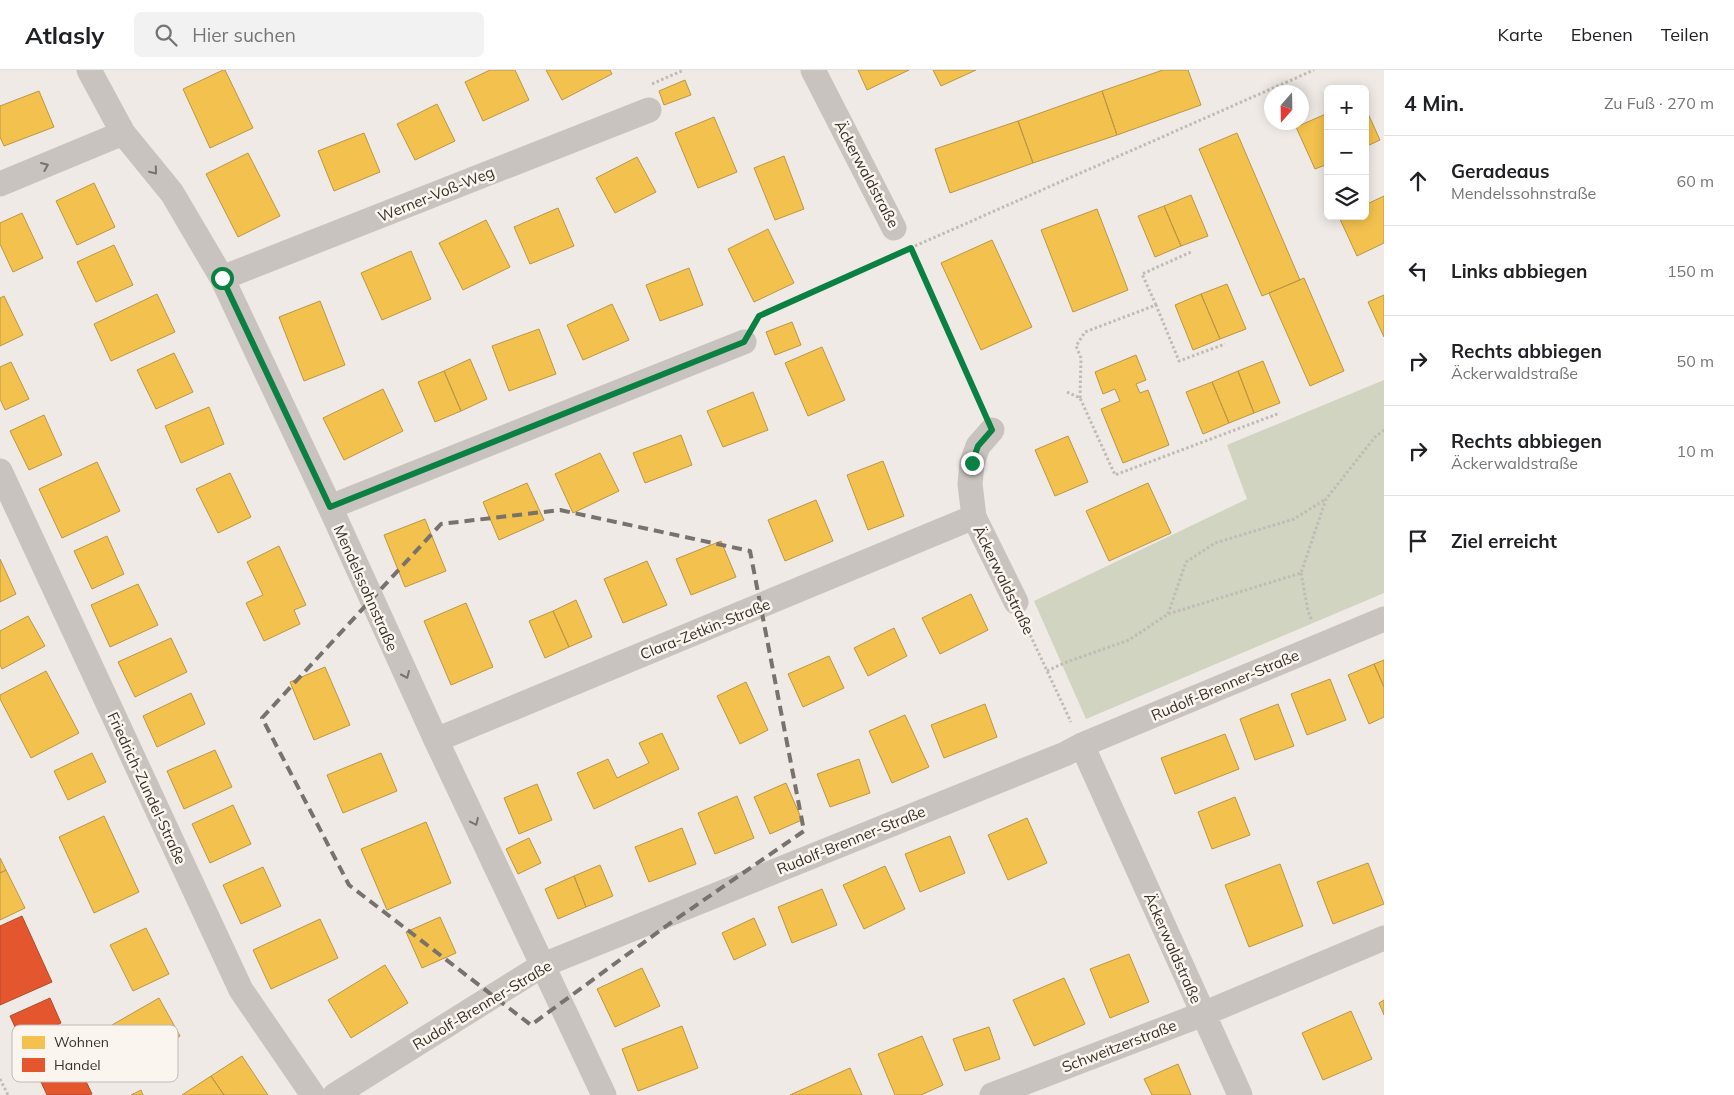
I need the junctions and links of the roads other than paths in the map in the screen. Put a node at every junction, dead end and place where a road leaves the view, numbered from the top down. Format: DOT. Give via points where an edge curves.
graph roads {
  1 [pos="814,70"];
  2 [pos="94,72"];
  3 [pos="649,110"];
  4 [pos="123,133"];
  5 [pos="0,184"];
  6 [pos="894,228"];
  7 [pos="222,278"];
  8 [pos="744,342"];
  9 [pos="992,430"];
  10 [pos="0,470"];
  11 [pos="330,507"];
  12 [pos="974,517"];
  13 [pos="1016,602"];
  14 [pos="1384,619"];
  15 [pos="436,740"];
  16 [pos="1082,745"];
  17 [pos="1384,938"];
  18 [pos="543,965"];
  19 [pos="1203,1014"];
  20 [pos="313,1095"];
  21 [pos="336,1095"];
  22 [pos="604,1095"];
  23 [pos="992,1095"];
  24 [pos="1240,1095"];
  1 -- 6 [label="street, Äckerwaldstraße"];
  2 -- 4 [label="street, Mendelssohnstraße"];
  3 -- 7 [label="street, Werner-Voß-Weg"];
  5 -- 4 [label="street, one-way"];
  4 -- 7 [label="street, Mendelssohnstraße, one-way" via="172,193"];
  7 -- 11 [label="street, Mendelssohnstraße"];
  8 -- 11 [label="street"];
  9 -- 12 [label="street, Äckerwaldstraße" via="978,446 972,463 970,484"];
  10 -- 20 [label="street, Friedrich-Zundel-Straße" via="242,990"];
  11 -- 15 [label="street, Mendelssohnstraße, one-way"];
  12 -- 13 [label="street, Äckerwaldstraße"];
  12 -- 15 [label="street, Clara-Zetkin-Straße"];
  14 -- 16 [label="street, Rudolf-Brenner-Straße"];
  15 -- 18 [label="street, Mendelssohnstraße, one-way"];
  16 -- 18 [label="street, Rudolf-Brenner-Straße"];
  16 -- 19 [label="street, Äckerwaldstraße"];
  17 -- 19 [label="street, Schweitzerstraße"];
  18 -- 21 [label="street, Rudolf-Brenner-Straße"];
  18 -- 22 [label="street, Mendelssohnstraße"];
  19 -- 23 [label="street, Schweitzerstraße"];
  19 -- 24 [label="street, Äckerwaldstraße"];
}
